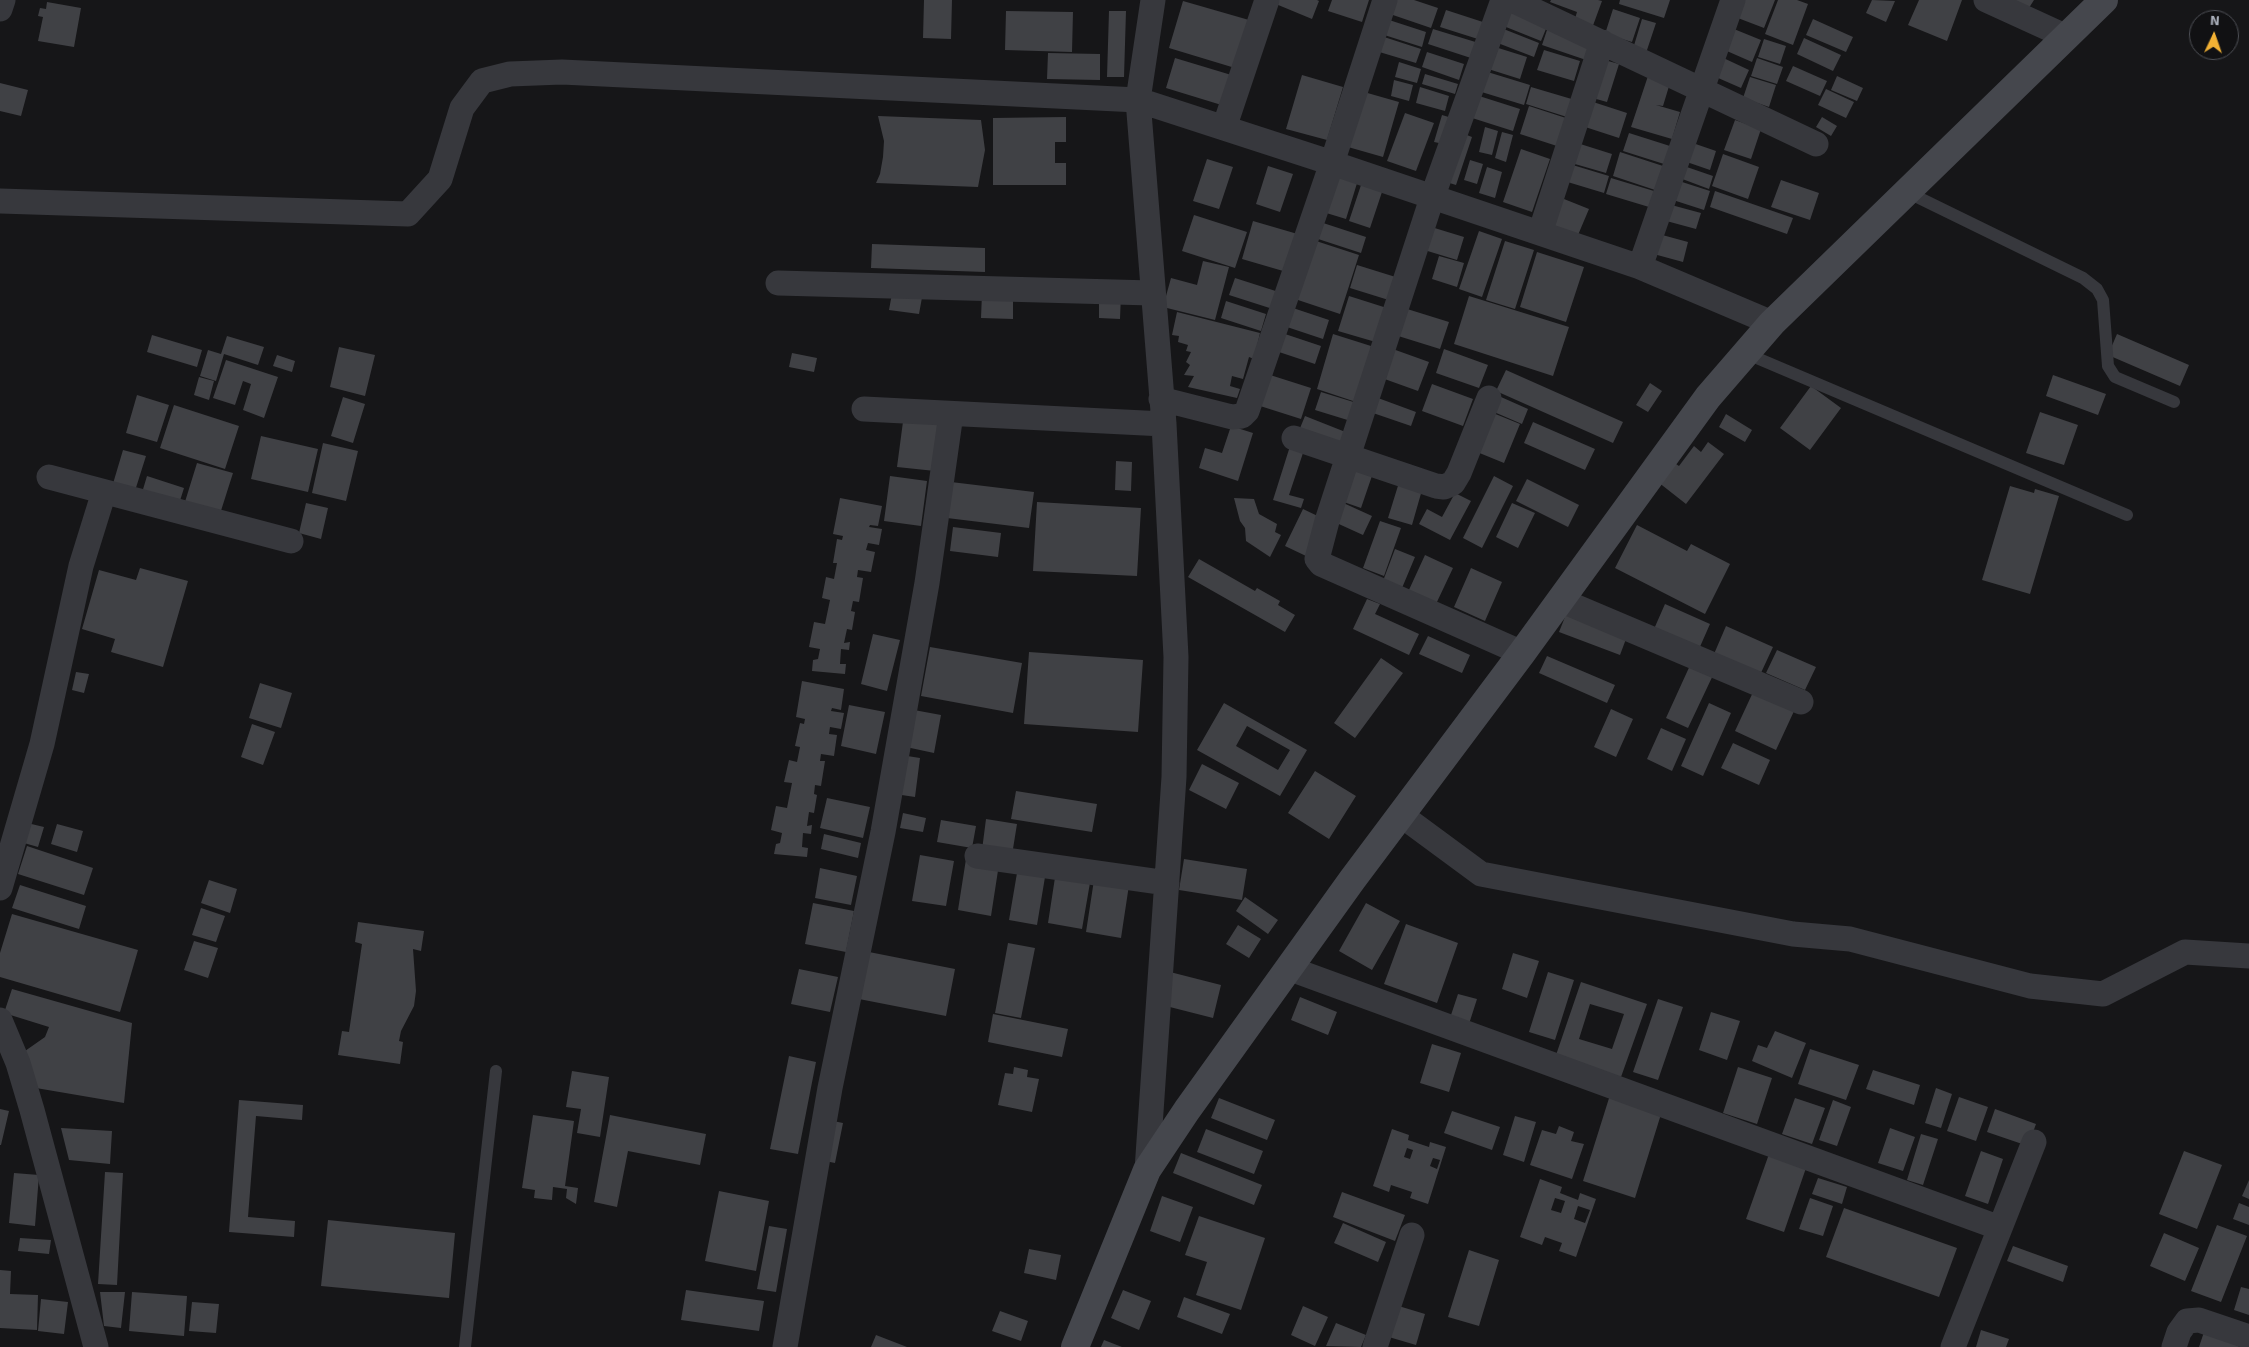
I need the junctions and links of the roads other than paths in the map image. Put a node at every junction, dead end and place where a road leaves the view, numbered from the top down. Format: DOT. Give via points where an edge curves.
graph roads {
  1 [pos="3,0"];
  2 [pos="1153,0"];
  3 [pos="1267,0"];
  4 [pos="1385,0"];
  5 [pos="1502,0"];
  6 [pos="1512,0"];
  7 [pos="1733,0"];
  8 [pos="1986,0"];
  9 [pos="2104,0"];
  10 [pos="0,9"];
  11 [pos="2067,37"];
  12 [pos="1602,42"];
  13 [pos="1701,89"];
  14 [pos="1138,100"];
  15 [pos="1224,128"];
  16 [pos="1816,144"];
  17 [pos="1332,163"];
  18 [pos="1907,192"];
  19 [pos="1432,198"];
  20 [pos="0,201"];
  21 [pos="1540,233"];
  22 [pos="1640,267"];
  23 [pos="778,283"];
  24 [pos="1152,293"];
  25 [pos="1772,323"];
  26 [pos="1745,352"];
  27 [pos="1489,398"];
  28 [pos="1161,400"];
  29 [pos="2174,402"];
  30 [pos="864,409"];
  31 [pos="951,414"];
  32 [pos="1164,424"];
  33 [pos="1294,438"];
  34 [pos="1348,456"];
  35 [pos="49,477"];
  36 [pos="104,492"];
  37 [pos="2127,516"];
  38 [pos="291,540"];
  39 [pos="1560,600"];
  40 [pos="1522,653"];
  41 [pos="1801,702"];
  42 [pos="1401,814"];
  43 [pos="977,856"];
  44 [pos="1167,883"];
  45 [pos="0,888"];
  46 [pos="2249,956"];
  47 [pos="1288,968"];
  48 [pos="0,1020"];
  49 [pos="496,1071"];
  50 [pos="2034,1142"];
  51 [pos="1147,1170"];
  52 [pos="2000,1228"];
  53 [pos="1412,1235"];
  54 [pos="2249,1338"];
  55 [pos="96,1347"];
  56 [pos="465,1347"];
  57 [pos="785,1347"];
  58 [pos="1075,1347"];
  59 [pos="1375,1347"];
  60 [pos="1954,1347"];
  61 [pos="2174,1347"];
  1 -- 10 [label="street"];
  2 -- 14 [label="street"];
  3 -- 15 [label="street"];
  4 -- 17 [label="street"];
  5 -- 19 [label="street"];
  6 -- 12 [label="street"];
  7 -- 13 [label="street"];
  8 -- 11 [label="street"];
  9 -- 11 [label="main road"];
  11 -- 18 [label="main road"];
  12 -- 13 [label="street"];
  12 -- 21 [label="street"];
  13 -- 16 [label="street"];
  13 -- 22 [label="street"];
  14 -- 15 [label="street"];
  14 -- 20 [label="street" via="572,73 510,74 482,81 462,108 440,178 408,214"];
  14 -- 24 [label="street"];
  15 -- 17 [label="street"];
  17 -- 19 [label="street"];
  17 -- 28 [label="street" via="1247,411 1242,416 1232,417"];
  18 -- 25 [label="main road"];
  18 -- 29 [label="lane" via="2083,278 2097,289 2103,300 2108,366 2115,377"];
  19 -- 21 [label="street"];
  19 -- 34 [label="street"];
  21 -- 22 [label="street"];
  22 -- 25 [label="street"];
  23 -- 24 [label="street"];
  24 -- 28 [label="street"];
  25 -- 26 [label="main road"];
  26 -- 37 [label="lane"];
  26 -- 39 [label="main road" via="1671,446"];
  27 -- 34 [label="street" via="1459,473 1453,483 1444,487"];
  28 -- 32 [label="street"];
  30 -- 31 [label="street"];
  31 -- 32 [label="street"];
  31 -- 57 [label="street" via="927,583 883,832 830,1088"];
  32 -- 44 [label="street" via="1176,657 1174,777"];
  33 -- 34 [label="street"];
  34 -- 40 [label="street" via="1316,559"];
  35 -- 36 [label="street"];
  36 -- 38 [label="street"];
  36 -- 45 [label="street" via="81,566 42,744"];
  39 -- 40 [label="main road"];
  39 -- 41 [label="street"];
  40 -- 42 [label="main road"];
  42 -- 46 [label="street" via="1481,874 1793,934 1850,939 2030,986 2103,994 2185,952"];
  42 -- 47 [label="main road"];
  43 -- 44 [label="street"];
  44 -- 51 [label="street"];
  47 -- 51 [label="main road"];
  47 -- 52 [label="street"];
  48 -- 55 [label="street" via="18,1063 32,1110"];
  49 -- 56 [label="lane"];
  50 -- 52 [label="street"];
  51 -- 58 [label="main road"];
  52 -- 60 [label="street"];
  53 -- 59 [label="street"];
  54 -- 61 [label="street" via="2199,1320 2187,1322"];
}
